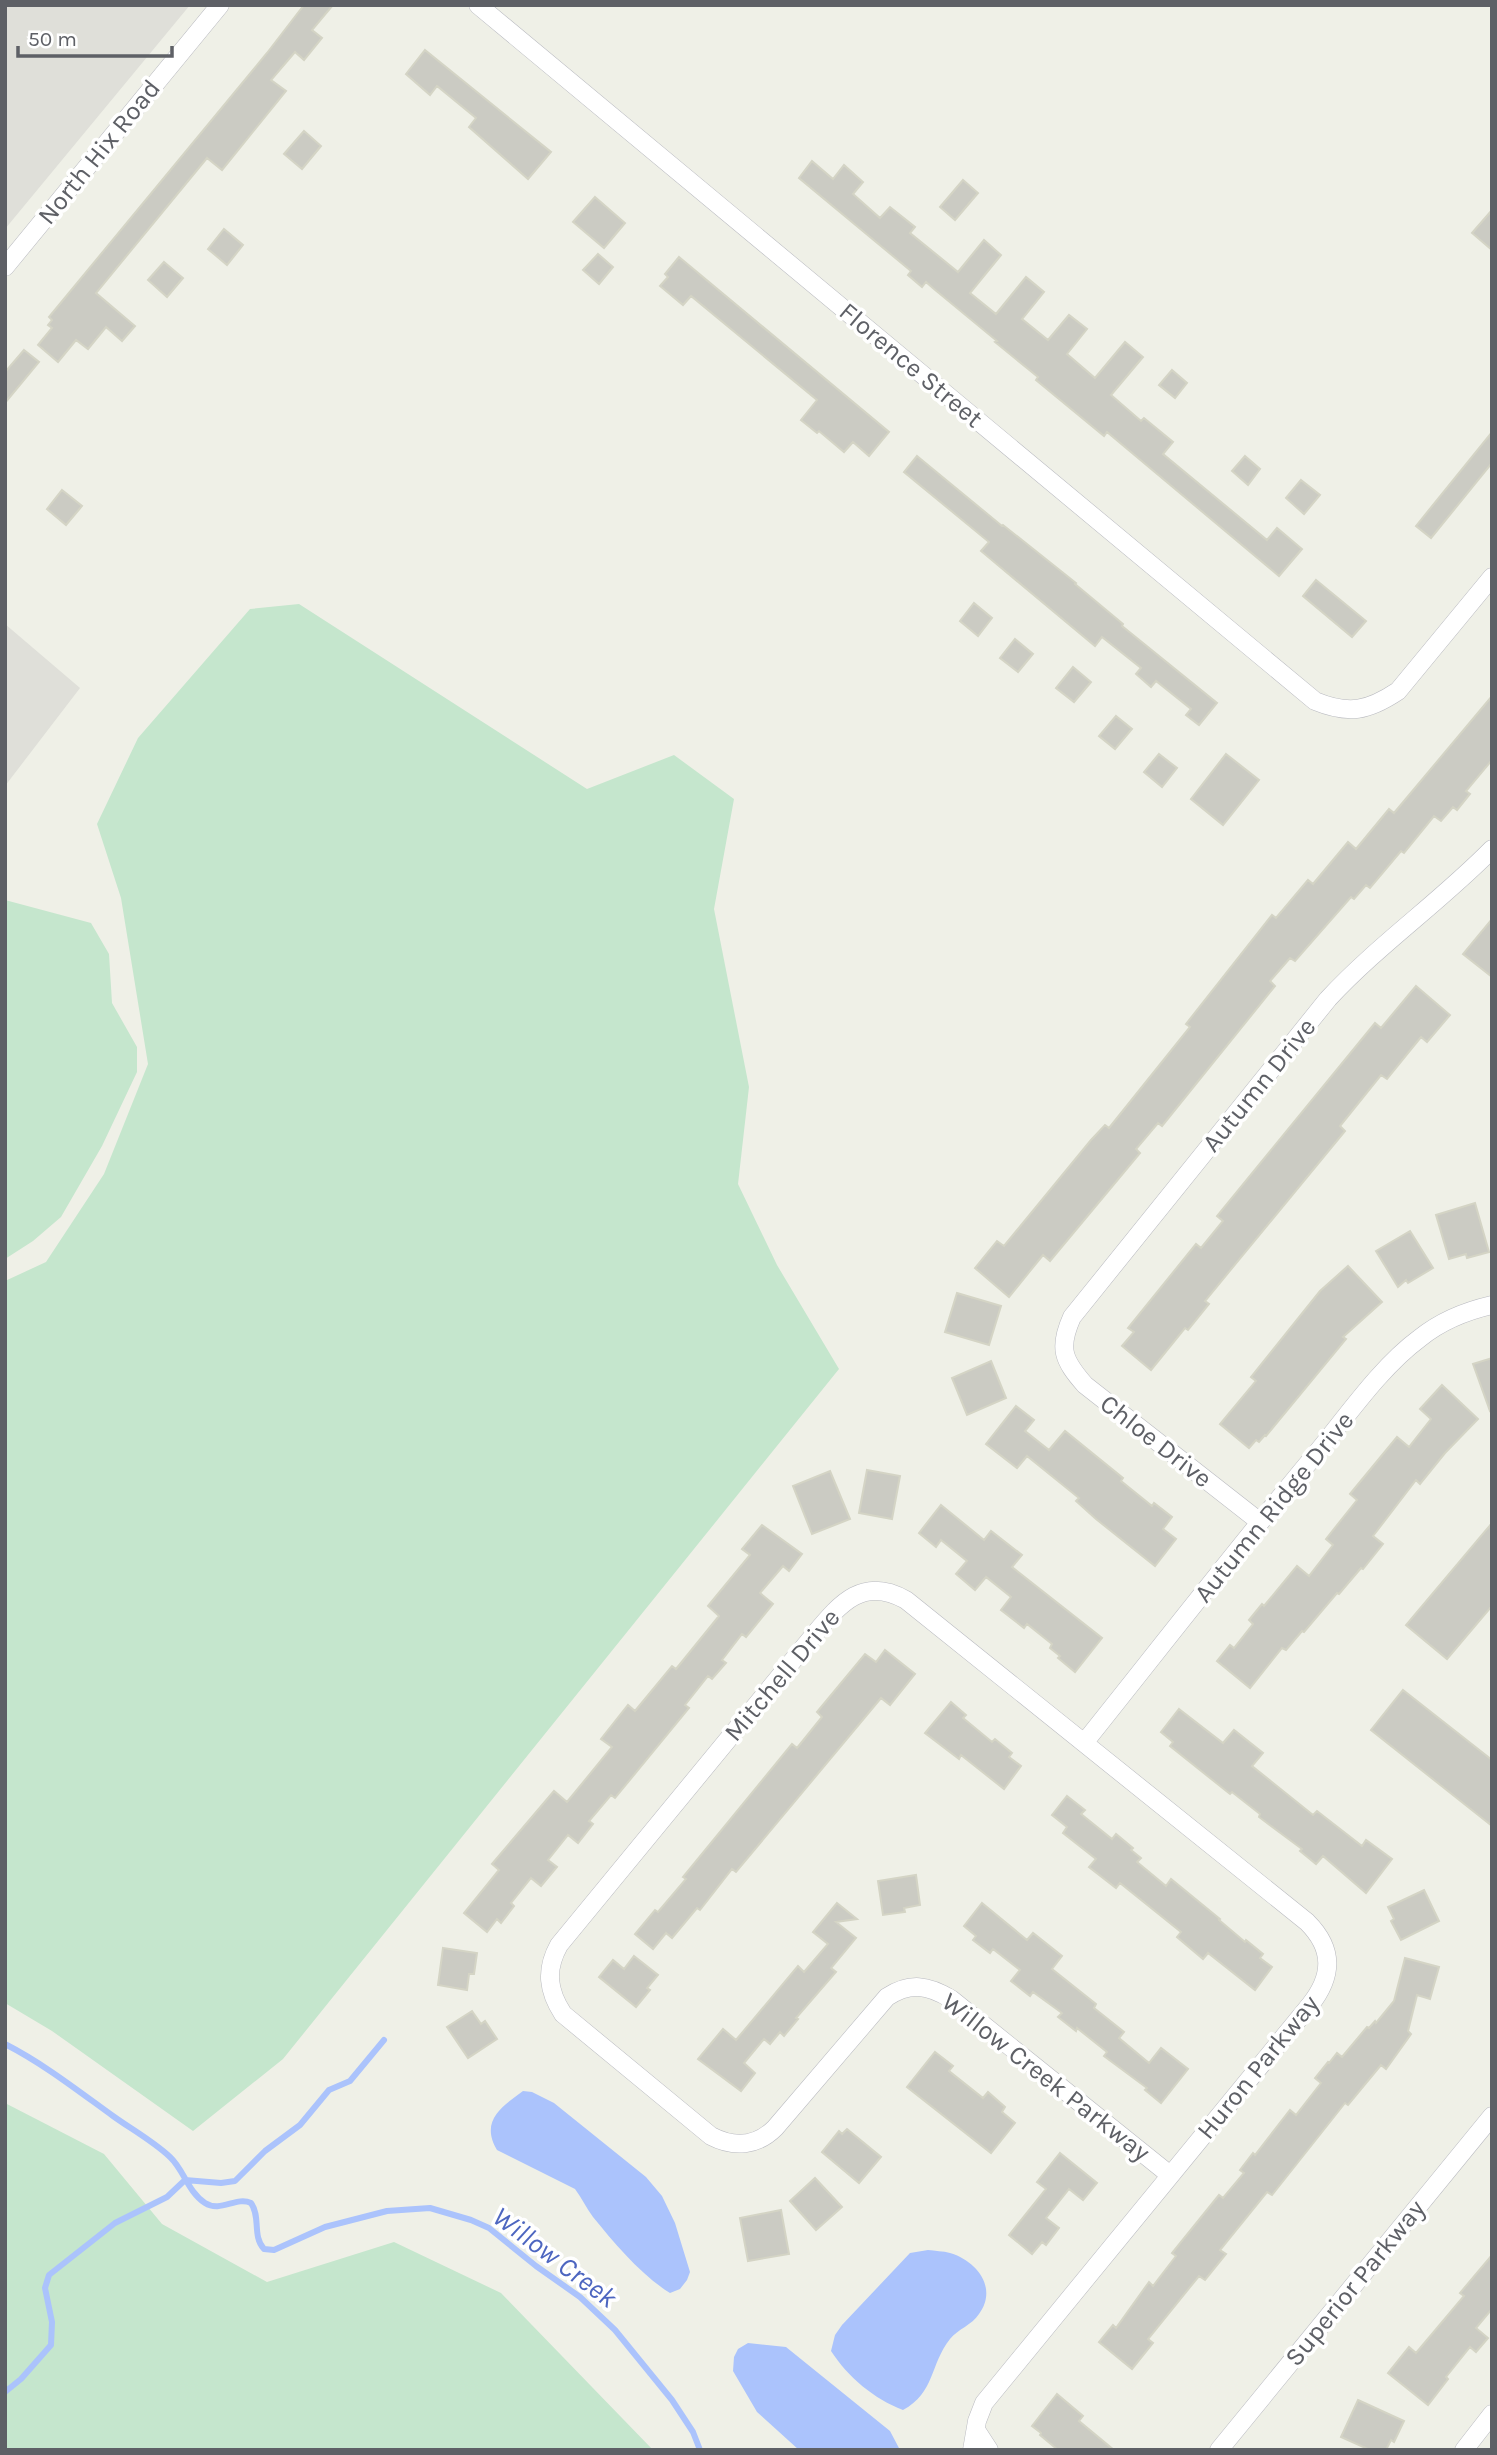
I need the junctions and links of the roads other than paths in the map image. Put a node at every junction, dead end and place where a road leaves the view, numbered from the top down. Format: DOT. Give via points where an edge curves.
graph roads {
  1 [pos="220,5"];
  2 [pos="478,5"];
  3 [pos="5,267"];
  4 [pos="1492,577"];
  5 [pos="1492,849"];
  6 [pos="1492,1305"];
  7 [pos="1063,1350"];
  8 [pos="1260,1522"];
  9 [pos="1084,1743"];
  10 [pos="549,1983"];
  11 [pos="1492,2116"];
  12 [pos="1170,2175"];
  13 [pos="1492,2414"];
  14 [pos="976,2430"];
  15 [pos="972,2450"];
  16 [pos="989,2450"];
  17 [pos="1219,2450"];
  18 [pos="1464,2450"];
  1 -- 3 [label="street, North Hix Road"];
  2 -- 4 [label="street, Florence Street" via="1305,694 1330,708 1352,710 1379,704 1398,691"];
  5 -- 7 [label="street, Autumn Drive" via="1328,999 1072,1317"];
  6 -- 8 [label="street, Autumn Ridge Drive" via="1452,1318 1403,1352"];
  7 -- 8 [label="street, Chloe Drive" via="1085,1385"];
  8 -- 9 [label="street, Autumn Ridge Drive"];
  9 -- 10 [label="street, Mitchell Drive" via="906,1600 880,1591 854,1595 841,1603 559,1945 550,1965"];
  9 -- 12 [label="street, Huron Parkway" via="1307,1922 1326,1951 1320,1991"];
  10 -- 12 [label="street, Willow Creek Parkway" via="563,2014 711,2136 735,2144 754,2142 770,2133 887,1997 910,1986 935,1989"];
  11 -- 17 [label="street, Superior Parkway"];
  12 -- 14 [label="street, Huron Parkway" via="990,2395"];
  13 -- 18 [label="street"];
  14 -- 15 [label="street, Huron Parkway"];
  14 -- 16 [label="street"];
}
